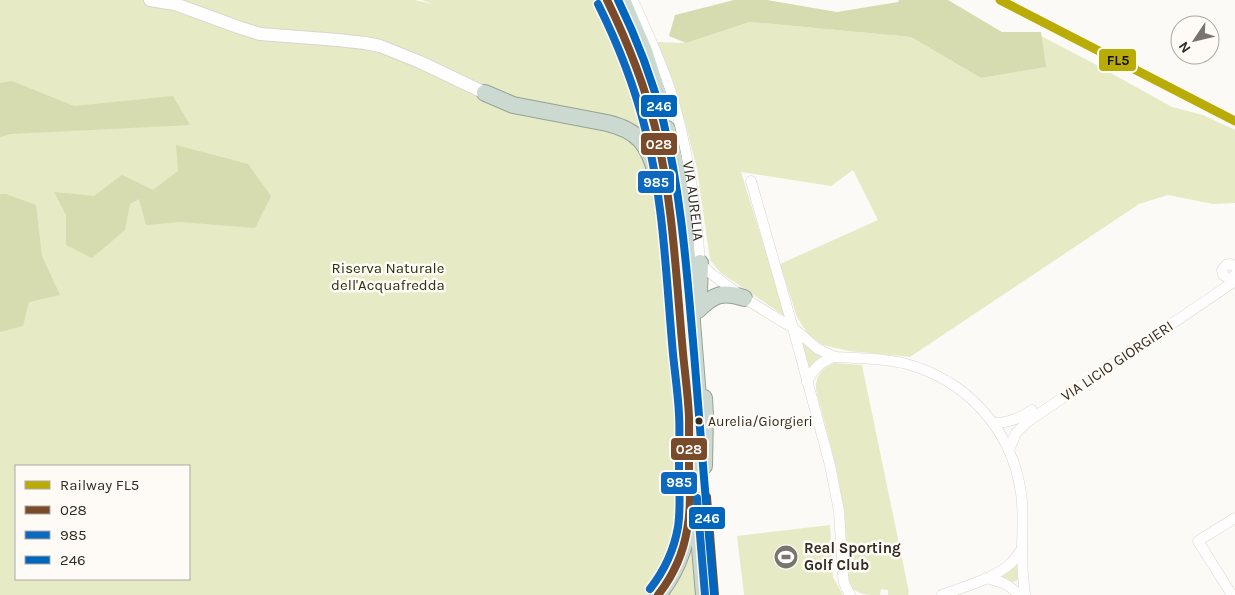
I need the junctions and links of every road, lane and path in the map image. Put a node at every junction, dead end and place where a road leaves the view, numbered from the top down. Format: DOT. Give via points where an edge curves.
graph roads {
  1 [pos="150,0"];
  2 [pos="607,0"];
  3 [pos="622,0"];
  4 [pos="633,0"];
  5 [pos="485,93"];
  6 [pos="751,181"];
  7 [pos="700,263"];
  8 [pos="1235,267"];
  9 [pos="1230,276"];
  10 [pos="1235,281"];
  11 [pos="744,298"];
  12 [pos="1196,304"];
  13 [pos="680,308"];
  14 [pos="698,310"];
  15 [pos="793,328"];
  16 [pos="835,357"];
  17 [pos="807,382"];
  18 [pos="1039,409"];
  19 [pos="689,418"];
  20 [pos="993,423"];
  21 [pos="1009,450"];
  22 [pos="704,466"];
  23 [pos="1235,518"];
  24 [pos="1022,549"];
  25 [pos="986,578"];
  26 [pos="702,590"];
  27 [pos="658,595"];
  28 [pos="715,595"];
  29 [pos="850,595"];
  30 [pos="942,595"];
  31 [pos="1019,595"];
  32 [pos="1025,595"];
  33 [pos="1232,595"];
  1 -- 5 [label="street" via="175,4 260,34 380,46"];
  2 -- 13 [label="highway, VIA AURELIA" via="632,56 657,133 670,204"];
  3 -- 22 [label="highway, VIA AURELIA" via="644,51 658,95 679,184"];
  4 -- 7 [label="street, VIA AURELIA" via="662,67 683,136 695,206"];
  5 -- 13 [label="highway" via="520,107 616,125 644,143 656,173 668,265"];
  6 -- 15 [label="street"];
  7 -- 11 [label="street"];
  7 -- 14 [label="highway"];
  8 -- 9 [label="street, VIA LICIO GIORGIERI" via="1231,264 1224,266 1223,275"];
  9 -- 12 [label="street, VIA LICIO GIORGIERI"];
  10 -- 12 [label="street, VIA LICIO GIORGIERI"];
  11 -- 14 [label="highway" via="718,295"];
  11 -- 15 [label="street"];
  12 -- 18 [label="street, VIA LICIO GIORGIERI"];
  13 -- 19 [label="highway, VIA AURELIA"];
  14 -- 22 [label="highway" via="705,415"];
  15 -- 16 [label="street" via="815,347"];
  15 -- 17 [label="street"];
  16 -- 17 [label="street" via="816,367"];
  16 -- 20 [label="street" via="892,361 919,368 966,394"];
  17 -- 29 [label="street" via="834,483 844,583"];
  18 -- 20 [label="street, VIA LICIO GIORGIERI" via="1014,420"];
  18 -- 21 [label="street, VIA LICIO GIORGIERI" via="1019,429"];
  19 -- 26 [label="highway, VIA AURELIA"];
  19 -- 27 [label="highway" via="687,531 678,563"];
  20 -- 21 [label="street"];
  21 -- 24 [label="street" via="1021,492"];
  22 -- 28 [label="highway, VIA AURELIA"];
  23 -- 33 [label="street" via="1198,541"];
  24 -- 25 [label="street" via="1009,565"];
  24 -- 32 [label="street"];
  25 -- 30 [label="street"];
  25 -- 31 [label="street" via="1004,583"];
}
